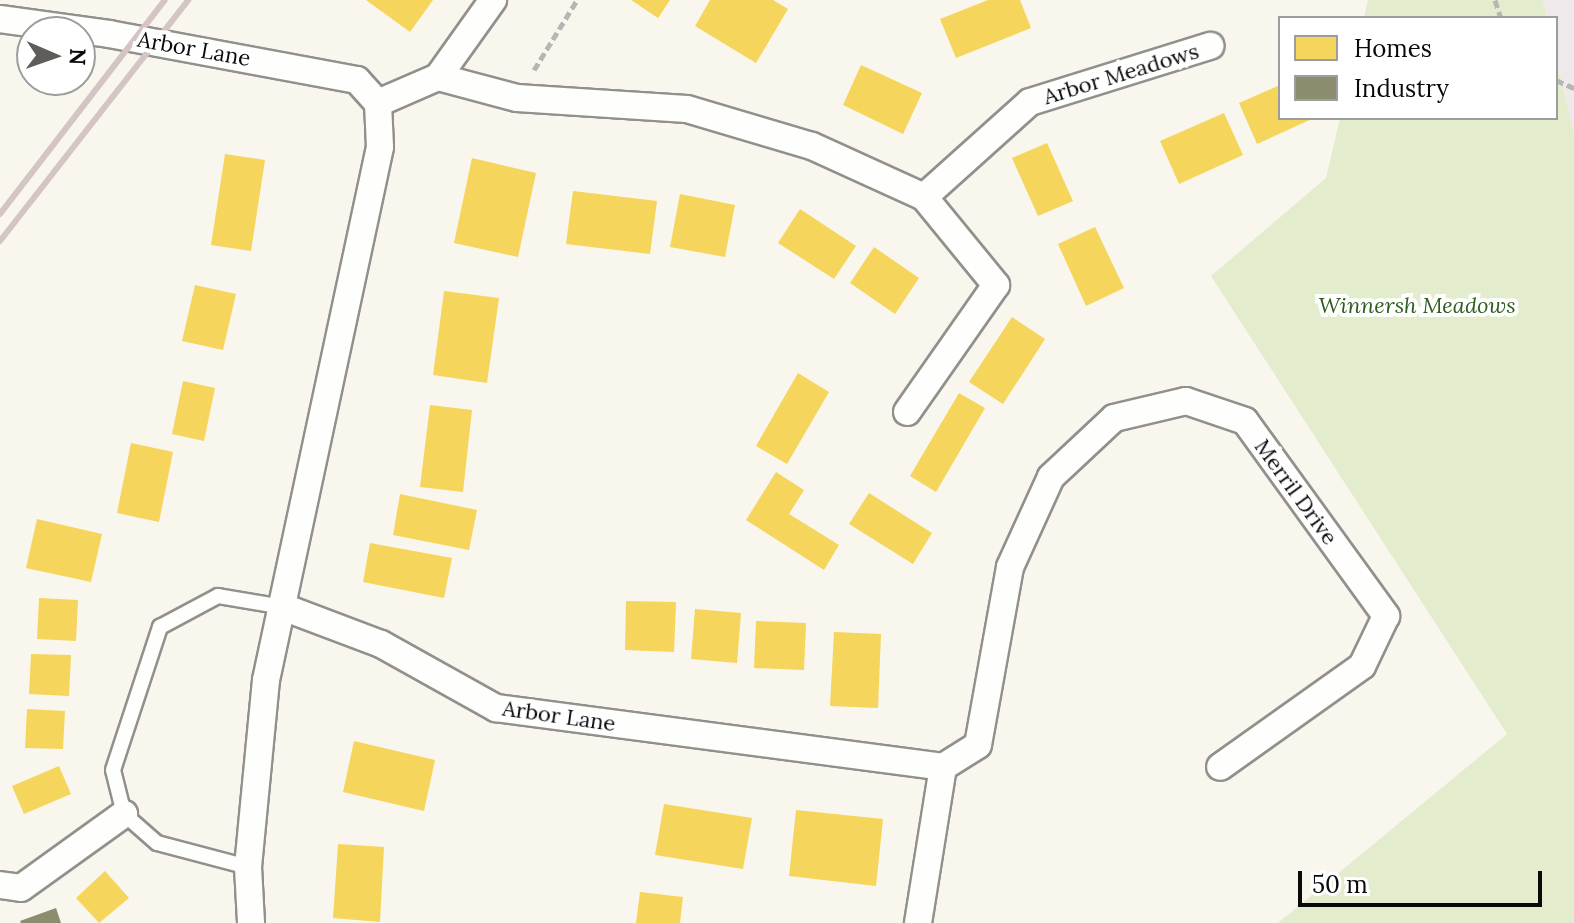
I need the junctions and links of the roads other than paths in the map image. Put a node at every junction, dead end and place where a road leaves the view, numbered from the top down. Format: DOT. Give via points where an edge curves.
graph roads {
  1 [pos="493,0"];
  2 [pos="0,19"];
  3 [pos="1210,46"];
  4 [pos="438,77"];
  5 [pos="378,103"];
  6 [pos="924,197"];
  7 [pos="907,412"];
  8 [pos="283,607"];
  9 [pos="943,767"];
  10 [pos="1220,767"];
  11 [pos="124,814"];
  12 [pos="248,867"];
  13 [pos="0,885"];
  14 [pos="251,923"];
  15 [pos="918,923"];
  1 -- 4 [label="street"];
  2 -- 5 [label="street, Arbor Lane" via="357,80"];
  3 -- 6 [label="street, Arbor Meadows" via="1030,102"];
  4 -- 5 [label="street"];
  4 -- 6 [label="street" via="517,98 687,109 812,146"];
  5 -- 8 [label="street" via="380,147"];
  6 -- 7 [label="street" via="996,285"];
  8 -- 9 [label="street, Arbor Lane" via="381,644 496,708"];
  8 -- 11 [label="lane" via="218,596 160,627 113,770"];
  8 -- 12 [label="street" via="266,680"];
  9 -- 10 [label="street, Merril Drive" via="978,745 1010,567 1051,477 1114,418 1186,401 1245,421 1386,616 1362,666"];
  9 -- 15 [label="street"];
  11 -- 12 [label="lane" via="157,843"];
  11 -- 13 [label="street" via="21,888"];
  12 -- 14 [label="street"];
}
